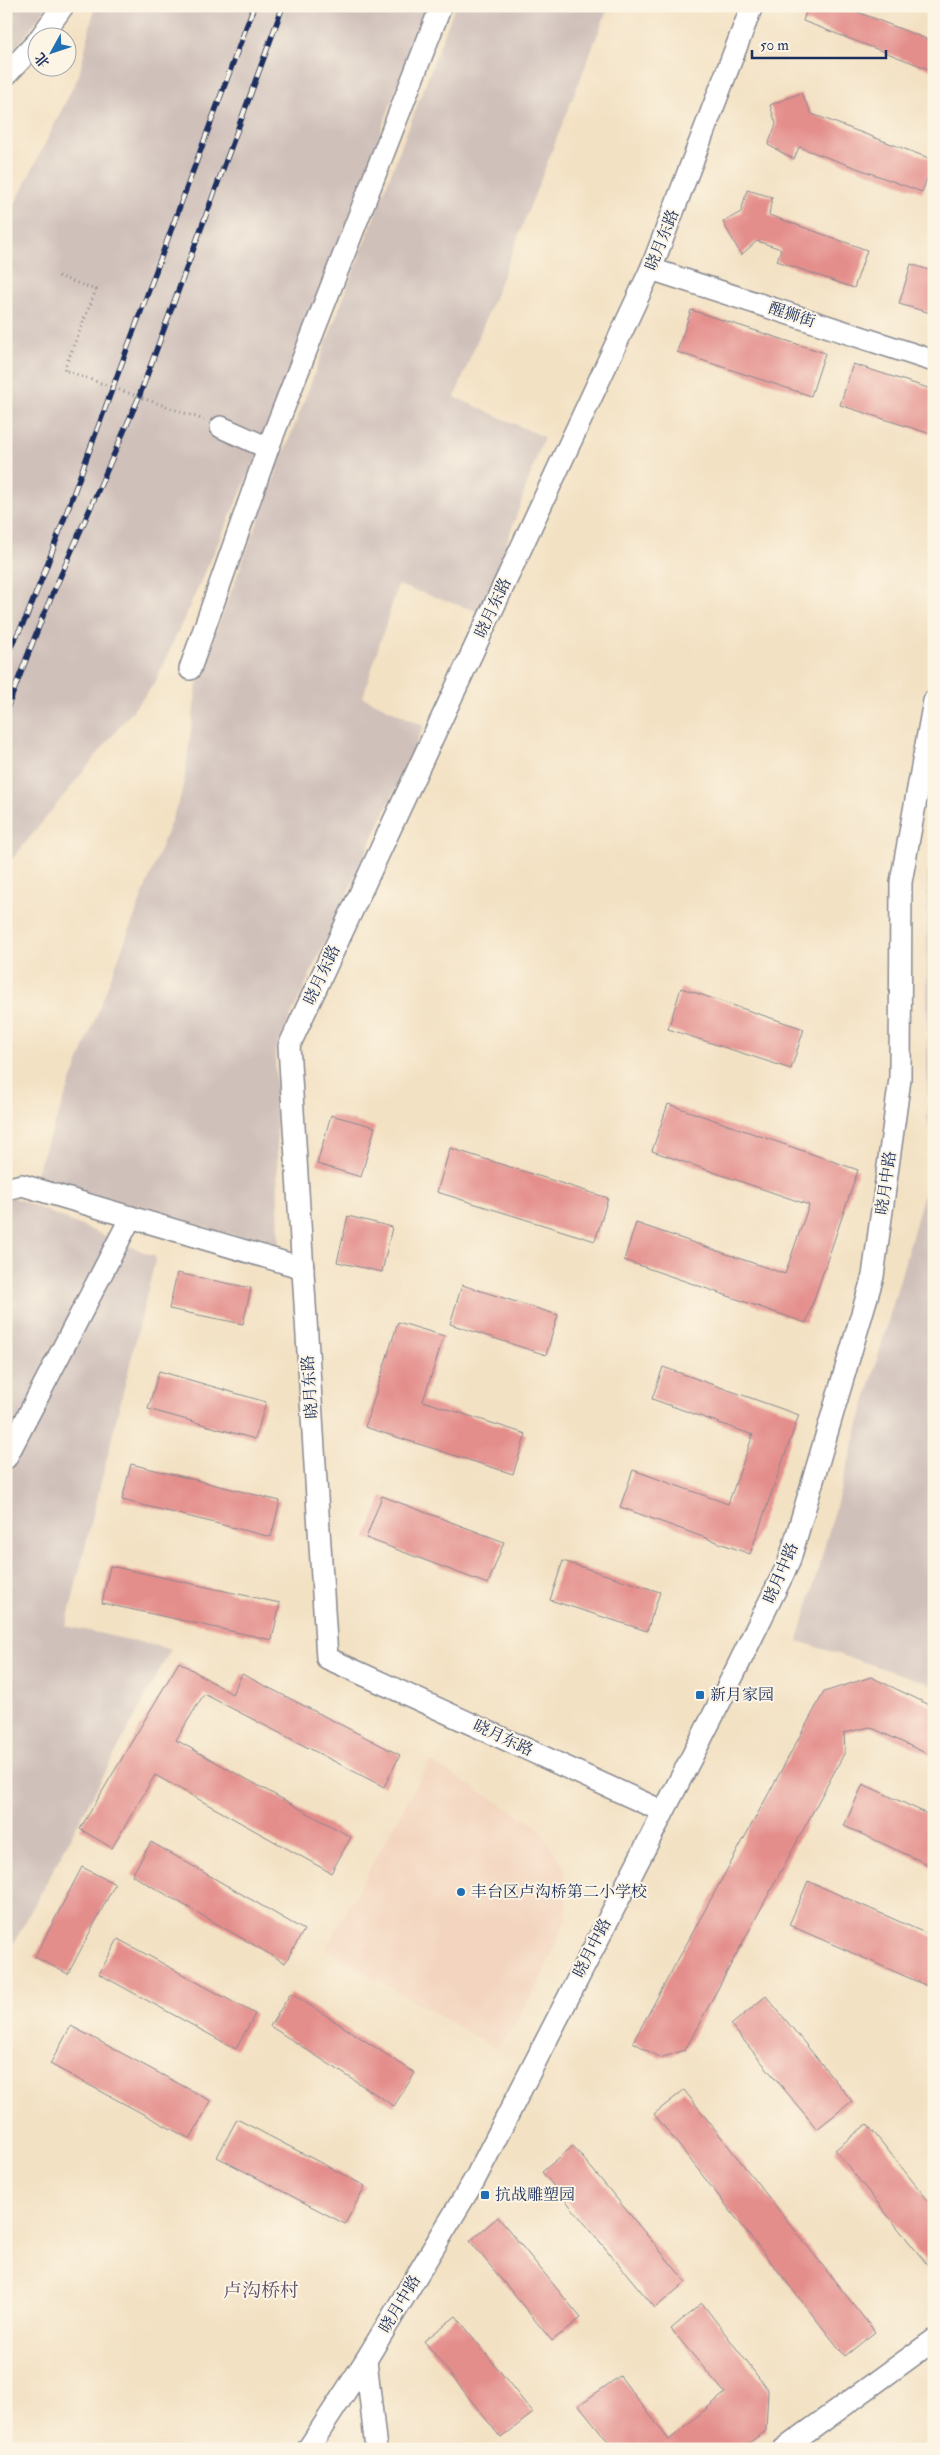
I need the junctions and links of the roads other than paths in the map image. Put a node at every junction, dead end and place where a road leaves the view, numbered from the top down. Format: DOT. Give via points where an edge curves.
graph roads {
  1 [pos="62,6"];
  2 [pos="441,6"];
  3 [pos="752,6"];
  4 [pos="47,28"];
  5 [pos="28,52"];
  6 [pos="6,76"];
  7 [pos="650,269"];
  8 [pos="934,361"];
  9 [pos="221,427"];
  10 [pos="268,448"];
  11 [pos="190,669"];
  12 [pos="934,702"];
  13 [pos="927,772"];
  14 [pos="11,1185"];
  15 [pos="131,1217"];
  16 [pos="303,1268"];
  17 [pos="6,1458"];
  18 [pos="662,1811"];
  19 [pos="934,2340"];
  20 [pos="366,2360"];
  21 [pos="308,2449"];
  22 [pos="376,2449"];
  23 [pos="784,2449"];
  1 -- 4 [label="street"];
  2 -- 10 [label="street"];
  3 -- 7 [label="street, 晓月东路"];
  5 -- 6 [label="street"];
  7 -- 8 [label="street, 醒狮街"];
  7 -- 16 [label="street, 晓月东路" via="289,1046"];
  9 -- 10 [label="street"];
  10 -- 11 [label="street"];
  12 -- 13 [label="street, 晓月中路"];
  13 -- 18 [label="street, 晓月中路" via="901,882 900,1079 873,1276 789,1562"];
  14 -- 15 [label="street"];
  15 -- 16 [label="street"];
  15 -- 17 [label="street"];
  16 -- 18 [label="street, 晓月东路" via="326,1658"];
  18 -- 20 [label="street, 晓月中路" via="475,2179"];
  19 -- 23 [label="street"];
  20 -- 21 [label="street, 晓月中路"];
  20 -- 22 [label="street"];
}
